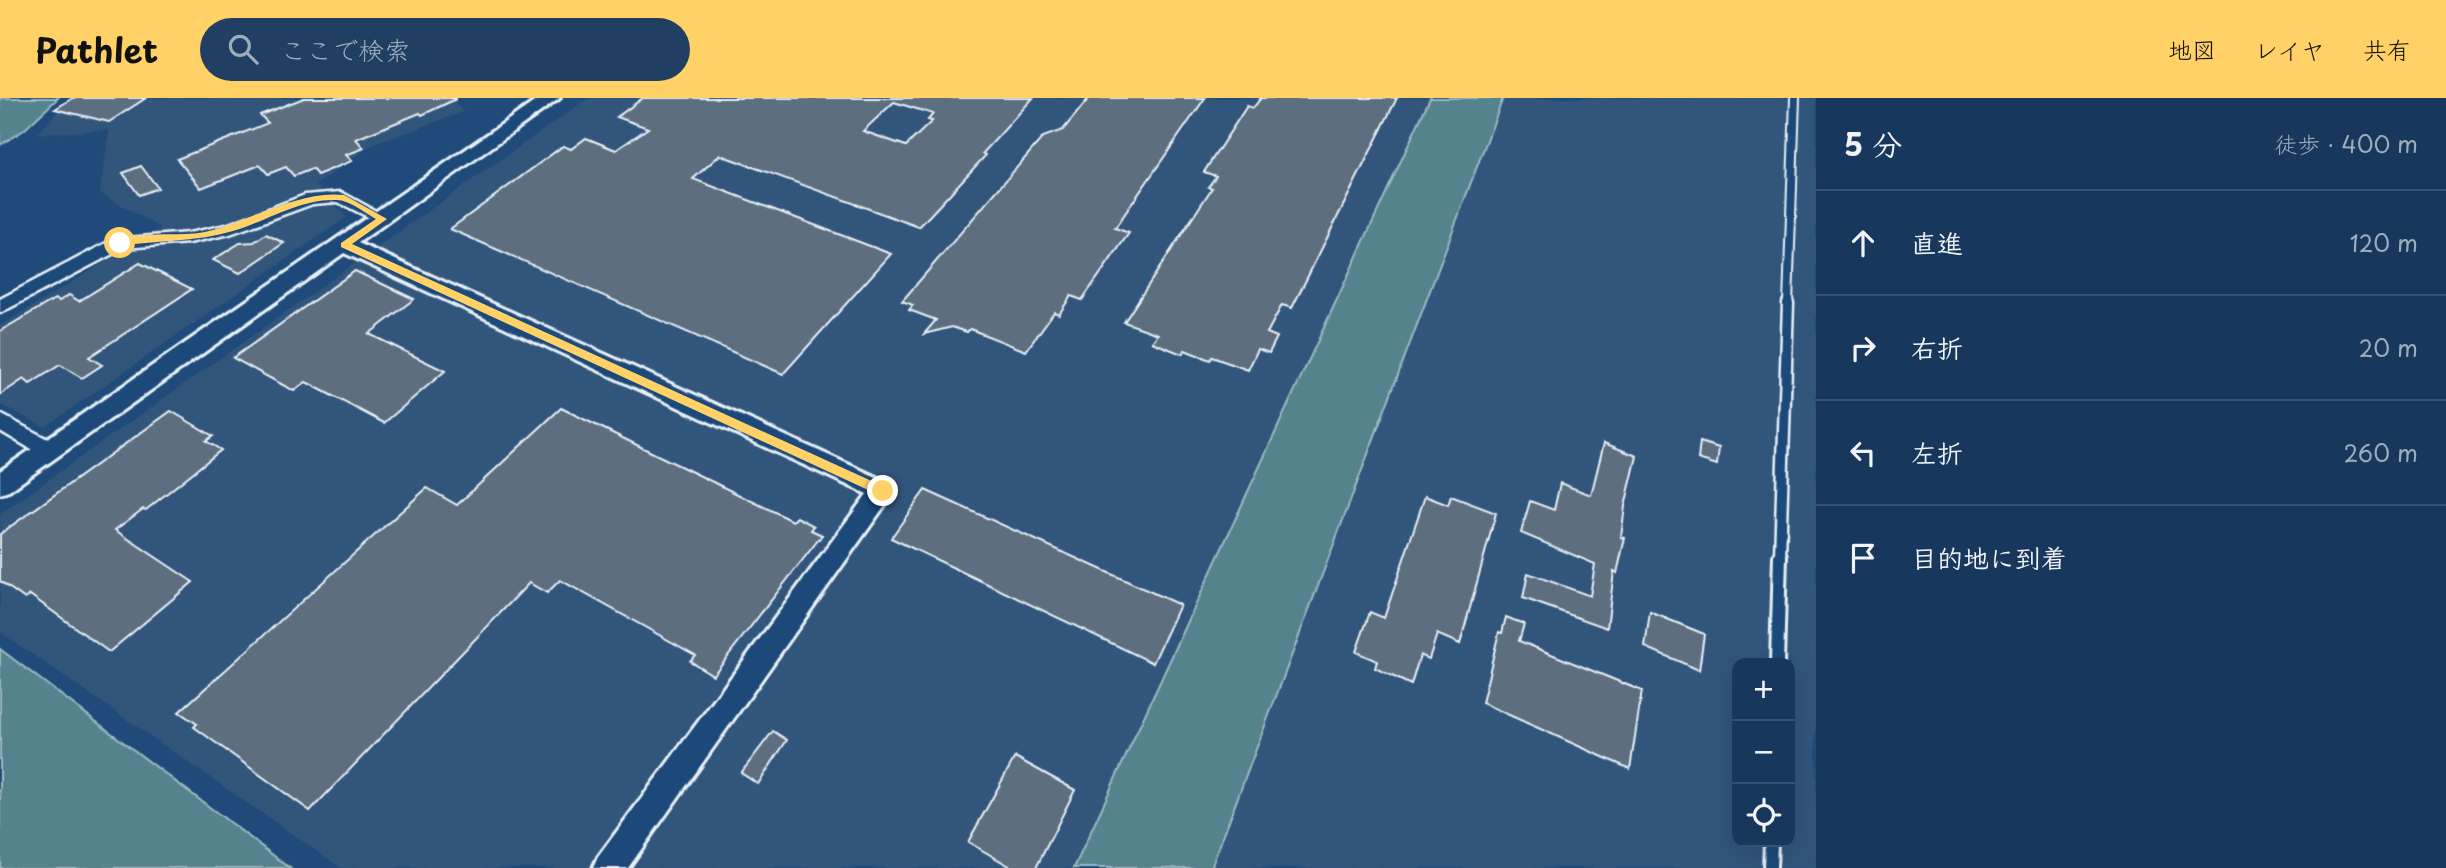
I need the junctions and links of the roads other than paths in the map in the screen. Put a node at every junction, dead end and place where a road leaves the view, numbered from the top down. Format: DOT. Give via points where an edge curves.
graph roads {
  1 [pos="551,98"];
  2 [pos="1795,98"];
  3 [pos="382,219"];
  4 [pos="345,245"];
  5 [pos="0,307"];
  6 [pos="0,422"];
  7 [pos="50,450"];
  8 [pos="0,484"];
  9 [pos="1777,658"];
  10 [pos="1771,847"];
  11 [pos="609,868"];
  12 [pos="1770,868"];
  1 -- 3 [label="street"];
  2 -- 9 [label="lane"];
  3 -- 4 [label="street"];
  3 -- 5 [label="street" via="341,197 312,199 230,229 189,238 120,243"];
  4 -- 7 [label="street"];
  4 -- 11 [label="street" via="883,491"];
  6 -- 7 [label="street"];
  7 -- 8 [label="street"];
  10 -- 12 [label="lane"];
}
